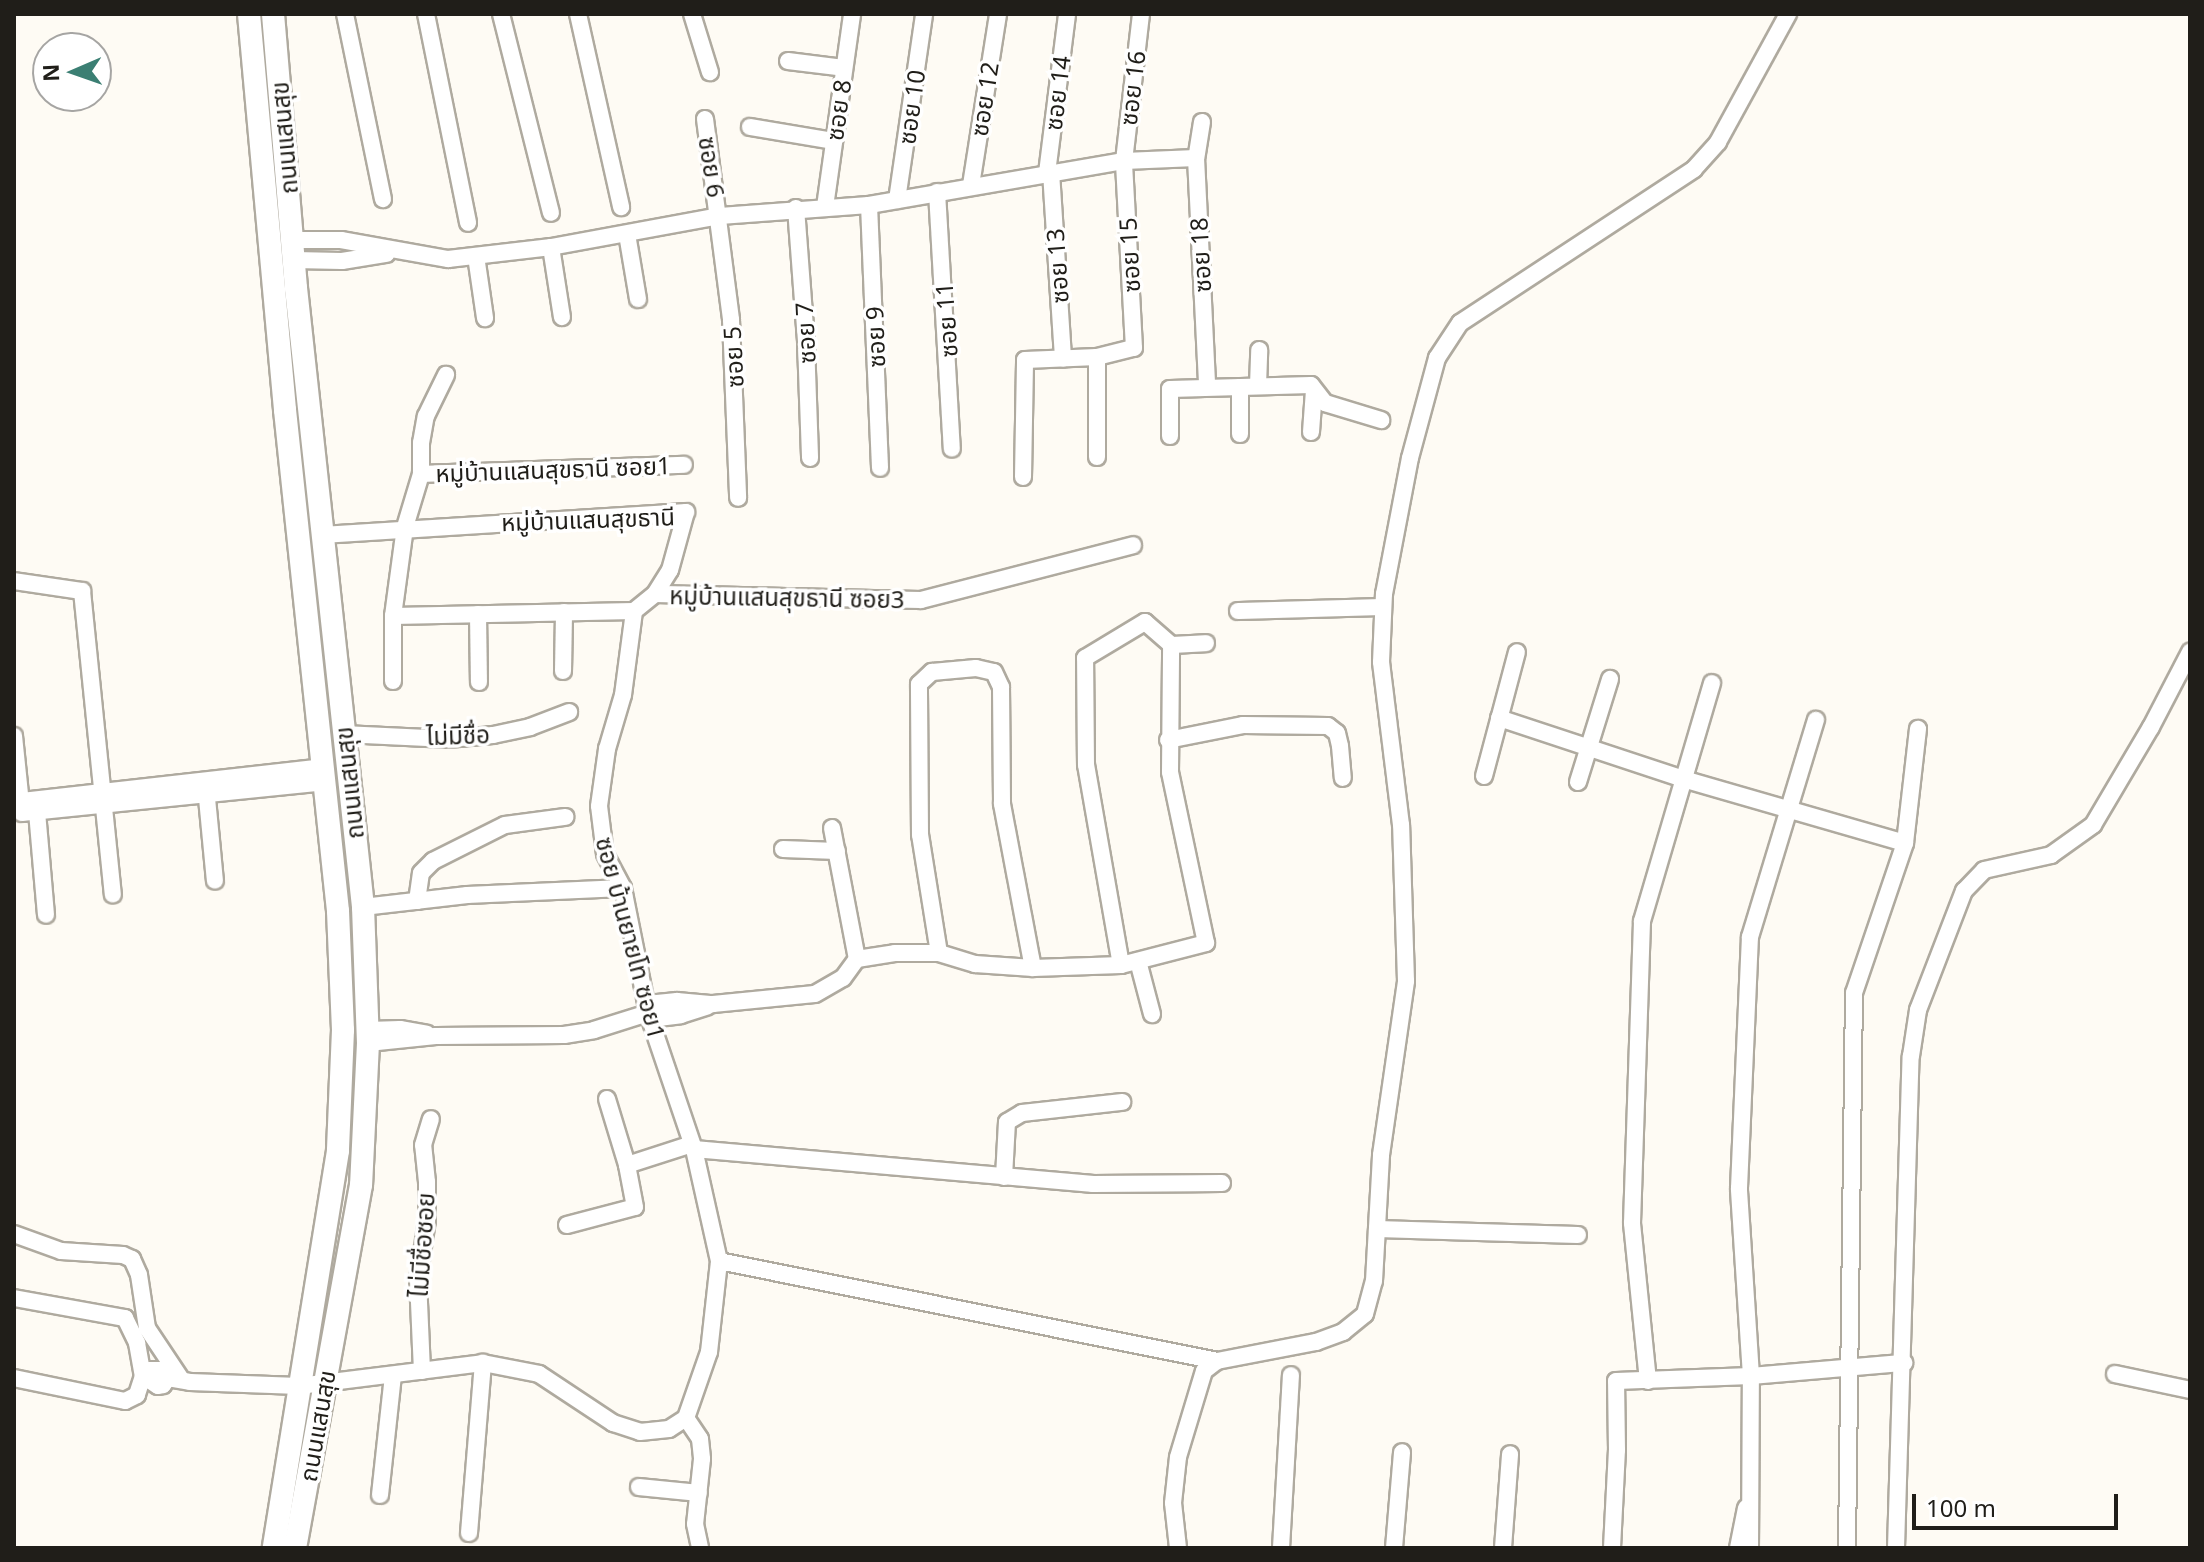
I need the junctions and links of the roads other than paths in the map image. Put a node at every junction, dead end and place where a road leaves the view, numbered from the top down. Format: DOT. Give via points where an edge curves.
graph roads {
  1 [pos="249,14"];
  2 [pos="273,14"];
  3 [pos="345,14"];
  4 [pos="426,14"];
  5 [pos="501,14"];
  6 [pos="578,14"];
  7 [pos="692,14"];
  8 [pos="852,14"];
  9 [pos="924,14"];
  10 [pos="998,14"];
  11 [pos="1067,14"];
  12 [pos="1141,14"];
  13 [pos="1788,14"];
  14 [pos="788,61"];
  15 [pos="844,68"];
  16 [pos="710,72"];
  17 [pos="705,119"];
  18 [pos="1202,122"];
  19 [pos="750,127"];
  20 [pos="834,141"];
  21 [pos="1196,158"];
  22 [pos="1124,161"];
  23 [pos="1049,172"];
  24 [pos="971,185"];
  25 [pos="937,192"];
  26 [pos="383,199"];
  27 [pos="897,200"];
  28 [pos="869,205"];
  29 [pos="621,207"];
  30 [pos="825,207"];
  31 [pos="796,208"];
  32 [pos="551,213"];
  33 [pos="720,216"];
  34 [pos="468,223"];
  35 [pos="627,234"];
  36 [pos="551,247"];
  37 [pos="293,250"];
  38 [pos="476,256"];
  39 [pos="638,299"];
  40 [pos="562,317"];
  41 [pos="485,318"];
  42 [pos="1259,350"];
  43 [pos="1097,357"];
  44 [pos="1063,359"];
  45 [pos="446,375"];
  46 [pos="1258,386"];
  47 [pos="1207,387"];
  48 [pos="1240,387"];
  49 [pos="1314,390"];
  50 [pos="1381,420"];
  51 [pos="1311,432"];
  52 [pos="1240,434"];
  53 [pos="1170,436"];
  54 [pos="952,449"];
  55 [pos="1097,457"];
  56 [pos="810,458"];
  57 [pos="684,465"];
  58 [pos="880,468"];
  59 [pos="421,474"];
  60 [pos="1023,477"];
  61 [pos="738,498"];
  62 [pos="320,512"];
  63 [pos="296,518"];
  64 [pos="405,527"];
  65 [pos="322,535"];
  66 [pos="1133,545"];
  67 [pos="325,560"];
  68 [pos="300,561"];
  69 [pos="14,581"];
  70 [pos="655,594"];
  71 [pos="1383,607"];
  72 [pos="634,611"];
  73 [pos="1238,611"];
  74 [pos="564,612"];
  75 [pos="478,614"];
  76 [pos="393,616"];
  77 [pos="1206,643"];
  78 [pos="1171,645"];
  79 [pos="1517,652"];
  80 [pos="2190,652"];
  81 [pos="563,671"];
  82 [pos="1610,679"];
  83 [pos="393,681"];
  84 [pos="479,682"];
  85 [pos="1712,683"];
  86 [pos="569,712"];
  87 [pos="1499,718"];
  88 [pos="1816,720"];
  89 [pos="1918,729"];
  90 [pos="343,734"];
  91 [pos="14,736"];
  92 [pos="1168,740"];
  93 [pos="14,746"];
  94 [pos="1589,750"];
  95 [pos="324,775"];
  96 [pos="1484,776"];
  97 [pos="1343,778"];
  98 [pos="1683,779"];
  99 [pos="1578,782"];
  100 [pos="206,788"];
  101 [pos="103,800"];
  102 [pos="21,801"];
  103 [pos="1789,811"];
  104 [pos="37,812"];
  105 [pos="565,817"];
  106 [pos="832,828"];
  107 [pos="1905,843"];
  108 [pos="783,849"];
  109 [pos="837,851"];
  110 [pos="215,881"];
  111 [pos="623,888"];
  112 [pos="113,894"];
  113 [pos="417,901"];
  114 [pos="363,907"];
  115 [pos="46,915"];
  116 [pos="939,953"];
  117 [pos="857,959"];
  118 [pos="1129,963"];
  119 [pos="1033,968"];
  120 [pos="648,1012"];
  121 [pos="1152,1014"];
  122 [pos="368,1037"];
  123 [pos="607,1099"];
  124 [pos="1122,1102"];
  125 [pos="431,1119"];
  126 [pos="693,1146"];
  127 [pos="627,1165"];
  128 [pos="1004,1177"];
  129 [pos="1222,1183"];
  130 [pos="567,1225"];
  131 [pos="1377,1229"];
  132 [pos="14,1234"];
  133 [pos="1578,1235"];
  134 [pos="719,1261"];
  135 [pos="14,1298"];
  136 [pos="1217,1361"];
  137 [pos="483,1363"];
  138 [pos="1904,1363"];
  139 [pos="1847,1366"];
  140 [pos="422,1371"];
  141 [pos="2115,1374"];
  142 [pos="1291,1375"];
  143 [pos="143,1376"];
  144 [pos="393,1376"];
  145 [pos="1751,1376"];
  146 [pos="14,1378"];
  147 [pos="174,1378"];
  148 [pos="1648,1381"];
  149 [pos="324,1385"];
  150 [pos="299,1386"];
  151 [pos="2190,1390"];
  152 [pos="686,1418"];
  153 [pos="1402,1452"];
  154 [pos="1510,1454"];
  155 [pos="639,1487"];
  156 [pos="699,1493"];
  157 [pos="380,1495"];
  158 [pos="1748,1498"];
  159 [pos="469,1533"];
  160 [pos="274,1548"];
  161 [pos="295,1548"];
  162 [pos="700,1548"];
  163 [pos="1178,1548"];
  164 [pos="1281,1548"];
  165 [pos="1394,1548"];
  166 [pos="1503,1548"];
  167 [pos="1612,1548"];
  168 [pos="1738,1548"];
  169 [pos="1750,1548"];
  170 [pos="1847,1548"];
  171 [pos="1896,1548"];
  1 -- 63 [label="main road, ถนนแสนสุข"];
  2 -- 37 [label="main road, ถนนแสนสุข"];
  3 -- 26 [label="street"];
  4 -- 34 [label="street"];
  5 -- 32 [label="street"];
  6 -- 29 [label="street"];
  7 -- 16 [label="street"];
  8 -- 15 [label="street, ซอย 8"];
  9 -- 27 [label="street, ซอย 10"];
  10 -- 24 [label="street, ซอย 12"];
  11 -- 23 [label="street, ซอย 14"];
  12 -- 22 [label="street, ซอย 16"];
  13 -- 71 [label="street" via="1718,142 1694,169 1460,323 1437,358 1414,444"];
  14 -- 15 [label="street"];
  15 -- 20 [label="street, ซอย 8"];
  17 -- 33 [label="street, ซอย 6"];
  18 -- 21 [label="street, ซอย 18"];
  19 -- 20 [label="street"];
  20 -- 30 [label="street, ซอย 8"];
  21 -- 22 [label="street"];
  21 -- 47 [label="street, ซอย 18"];
  22 -- 23 [label="street"];
  22 -- 43 [label="street, ซอย 15" via="1134,348"];
  23 -- 24 [label="street"];
  23 -- 44 [label="street, ซอย 13"];
  24 -- 25 [label="street"];
  25 -- 27 [label="street"];
  25 -- 54 [label="street, ซอย 11"];
  27 -- 28 [label="street"];
  28 -- 30 [label="street"];
  28 -- 58 [label="street, ซอย 9"];
  30 -- 31 [label="street"];
  31 -- 33 [label="street"];
  31 -- 56 [label="street, ซอย 7"];
  33 -- 35 [label="street"];
  33 -- 61 [label="street, ซอย 5" via="731,320"];
  35 -- 36 [label="street"];
  35 -- 39 [label="street"];
  36 -- 38 [label="street"];
  36 -- 40 [label="street"];
  37 -- 38 [label="street" via="341,240 448,259"];
  37 -- 62 [label="main road, ถนนแสนสุข"];
  38 -- 41 [label="street"];
  42 -- 46 [label="street"];
  43 -- 44 [label="street"];
  43 -- 55 [label="street"];
  44 -- 60 [label="street" via="1025,360"];
  45 -- 59 [label="street" via="426,416"];
  46 -- 48 [label="street"];
  46 -- 49 [label="street" via="1311,385"];
  47 -- 48 [label="street"];
  47 -- 53 [label="street" via="1170,389"];
  48 -- 52 [label="street"];
  49 -- 50 [label="street" via="1325,403"];
  49 -- 51 [label="street"];
  57 -- 59 [label="street, หมู่บ้านแสนสุขธานี ซอย1"];
  59 -- 64 [label="street"];
  62 -- 63 [label="main road" via="308,527"];
  62 -- 65 [label="main road, ถนนแสนสุข"];
  63 -- 68 [label="main road, ถนนแสนสุข"];
  64 -- 65 [label="street, หมู่บ้านแสนสุขธานี"];
  64 -- 70 [label="street, หมู่บ้านแสนสุขธานี" via="686,512 670,570"];
  64 -- 76 [label="street"];
  65 -- 67 [label="main road, ถนนแสนสุข"];
  66 -- 70 [label="street, หมู่บ้านแสนสุขธานี ซอย3" via="921,600"];
  67 -- 68 [label="main road" via="312,552"];
  67 -- 90 [label="main road, ถนนแสนสุข"];
  68 -- 95 [label="main road, ถนนแสนสุข"];
  69 -- 101 [label="street" via="82,591"];
  70 -- 72 [label="street, หมู่บ้านแสนสุขธานี ซอย3"];
  71 -- 73 [label="street"];
  71 -- 131 [label="street" via="1381,662 1401,825 1406,981 1381,1155"];
  72 -- 74 [label="street, หมู่บ้านแสนสุขธานี ซอย3"];
  72 -- 111 [label="street, ซอย บ้านยายโท ซอย1" via="623,695 607,749 599,806 605,854"];
  74 -- 75 [label="street, หมู่บ้านแสนสุขธานี ซอย3"];
  74 -- 81 [label="street"];
  75 -- 76 [label="street, หมู่บ้านแสนสุขธานี ซอย3"];
  75 -- 84 [label="street"];
  76 -- 83 [label="street"];
  77 -- 78 [label="street"];
  78 -- 92 [label="street"];
  78 -- 118 [label="street" via="1145,622 1085,658 1086,765"];
  79 -- 87 [label="street"];
  80 -- 138 [label="street" via="2093,825 2051,855 1984,870 1964,891 1918,1010 1911,1056"];
  82 -- 94 [label="street"];
  85 -- 98 [label="street"];
  86 -- 90 [label="street, ไม่มีชื่อ" via="493,735 448,739"];
  87 -- 94 [label="street"];
  87 -- 96 [label="street"];
  88 -- 103 [label="street"];
  89 -- 107 [label="street"];
  90 -- 114 [label="main road, ถนนแสนสุข"];
  91 -- 93 [label="street"];
  92 -- 97 [label="street" via="1243,725 1328,726 1337,733"];
  92 -- 118 [label="street" via="1206,943"];
  93 -- 102 [label="street"];
  94 -- 98 [label="street"];
  94 -- 99 [label="street"];
  95 -- 100 [label="street"];
  95 -- 150 [label="main road, ถนนแสนสุข" via="343,1030 338,1151"];
  98 -- 103 [label="street"];
  98 -- 148 [label="street" via="1642,921 1632,1223"];
  100 -- 101 [label="street"];
  100 -- 110 [label="street"];
  101 -- 102 [label="street"];
  101 -- 104 [label="street"];
  101 -- 112 [label="street"];
  102 -- 104 [label="street" via="22,813"];
  103 -- 107 [label="street"];
  103 -- 145 [label="street" via="1750,937 1739,1188"];
  104 -- 115 [label="street"];
  105 -- 113 [label="street" via="505,825 433,861 421,873"];
  106 -- 109 [label="street"];
  107 -- 139 [label="street" via="1854,993"];
  108 -- 109 [label="street"];
  109 -- 117 [label="street"];
  111 -- 113 [label="street"];
  111 -- 120 [label="street, ซอย บ้านยายโท ซอย1"];
  113 -- 114 [label="street"];
  114 -- 122 [label="main road, ถนนแสนสุข"];
  116 -- 117 [label="street"];
  116 -- 119 [label="street" via="975,964"];
  116 -- 119 [label="street" via="920,835 919,684 932,672 976,668 994,672 1001,687 1002,804"];
  117 -- 120 [label="street" via="843,978 815,994 713,1004 681,1015"];
  118 -- 119 [label="street"];
  118 -- 121 [label="street"];
  120 -- 122 [label="street" via="564,1035 436,1036 400,1029"];
  120 -- 126 [label="street, ซอย บ้านยายโท ซอย1"];
  122 -- 149 [label="main road, ถนนแสนสุข" via="361,1185"];
  123 -- 127 [label="street"];
  124 -- 128 [label="street" via="1022,1113 1007,1122"];
  125 -- 140 [label="street, ไม่มีชื่อซอย" via="423,1145 427,1220 418,1293"];
  126 -- 127 [label="street"];
  126 -- 128 [label="street"];
  126 -- 134 [label="street, ซอย บ้านยายโท ซอย1"];
  127 -- 130 [label="street" via="635,1207"];
  128 -- 129 [label="street" via="1093,1184"];
  131 -- 133 [label="street"];
  131 -- 136 [label="street" via="1374,1281 1365,1314 1343,1332 1316,1342"];
  132 -- 147 [label="street" via="61,1251 132,1259 147,1328"];
  134 -- 136 [label="street"];
  134 -- 152 [label="street, ซอย บ้านยายโท ซอย1" via="709,1352"];
  135 -- 143 [label="street" via="125,1318 137,1343"];
  136 -- 163 [label="street" via="1204,1371 1178,1457 1173,1503"];
  137 -- 140 [label="street"];
  137 -- 152 [label="street" via="539,1374 613,1423 640,1432 669,1429"];
  137 -- 159 [label="street"];
  138 -- 139 [label="street"];
  138 -- 171 [label="street"];
  139 -- 145 [label="street"];
  139 -- 170 [label="street"];
  140 -- 144 [label="street"];
  141 -- 151 [label="street"];
  142 -- 164 [label="street"];
  143 -- 146 [label="street" via="137,1395 125,1401"];
  143 -- 147 [label="street" via="158,1386"];
  144 -- 149 [label="street"];
  144 -- 157 [label="street"];
  145 -- 148 [label="street"];
  145 -- 158 [label="street"];
  147 -- 150 [label="street"];
  148 -- 167 [label="street" via="1616,1381"];
  149 -- 150 [label="street"];
  149 -- 161 [label="main road, ถนนแสนสุข"];
  150 -- 160 [label="main road, ถนนแสนสุข"];
  152 -- 156 [label="street" via="700,1439"];
  153 -- 165 [label="street"];
  154 -- 166 [label="street"];
  155 -- 156 [label="street"];
  156 -- 162 [label="street" via="695,1524"];
  158 -- 168 [label="street"];
  158 -- 169 [label="street"];
}
